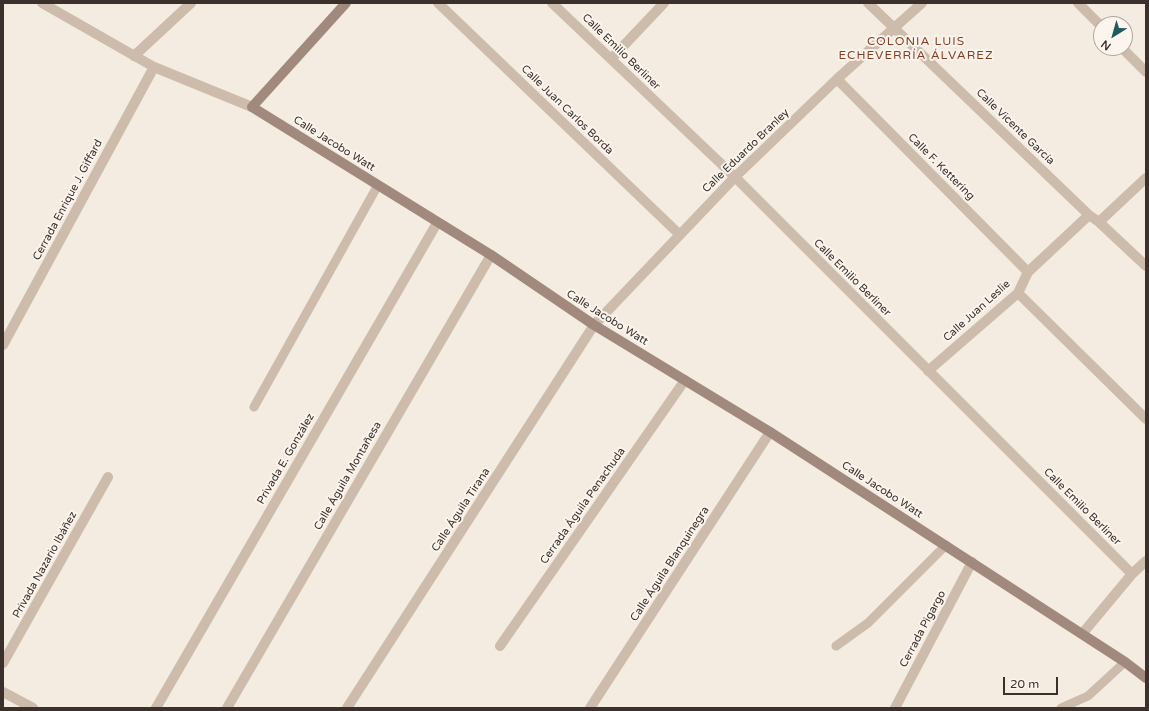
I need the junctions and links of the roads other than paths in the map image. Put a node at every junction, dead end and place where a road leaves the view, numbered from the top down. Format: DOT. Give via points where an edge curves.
graph roads {
  1 [pos="42,3"];
  2 [pos="191,3"];
  3 [pos="346,3"];
  4 [pos="438,3"];
  5 [pos="552,3"];
  6 [pos="664,3"];
  7 [pos="868,3"];
  8 [pos="922,3"];
  9 [pos="1078,3"];
  10 [pos="1093,18"];
  11 [pos="895,28"];
  12 [pos="134,56"];
  13 [pos="1130,56"];
  14 [pos="611,59"];
  15 [pos="154,67"];
  16 [pos="1146,72"];
  17 [pos="837,79"];
  18 [pos="252,107"];
  19 [pos="735,177"];
  20 [pos="1146,178"];
  21 [pos="378,186"];
  22 [pos="1089,215"];
  23 [pos="437,222"];
  24 [pos="1099,222"];
  25 [pos="679,234"];
  26 [pos="491,256"];
  27 [pos="1146,266"];
  28 [pos="1028,272"];
  29 [pos="1018,293"];
  30 [pos="594,325"];
  31 [pos="3,345"];
  32 [pos="928,371"];
  33 [pos="685,380"];
  34 [pos="254,407"];
  35 [pos="1146,419"];
  36 [pos="770,432"];
  37 [pos="108,477"];
  38 [pos="946,545"];
  39 [pos="1146,561"];
  40 [pos="972,562"];
  41 [pos="1132,574"];
  42 [pos="1082,634"];
  43 [pos="500,646"];
  44 [pos="836,646"];
  45 [pos="1125,662"];
  46 [pos="3,663"];
  47 [pos="1146,678"];
  48 [pos="3,692"];
  49 [pos="33,708"];
  50 [pos="156,708"];
  51 [pos="227,708"];
  52 [pos="347,708"];
  53 [pos="590,708"];
  54 [pos="895,708"];
  55 [pos="1061,708"];
  1 -- 12 [label="street, Calle Jacobo Watt"];
  2 -- 12 [label="street"];
  3 -- 18 [label="street"];
  4 -- 25 [label="street, Calle Juan Carlos Borda"];
  5 -- 14 [label="street, Calle Emilio Berliner"];
  6 -- 14 [label="street"];
  7 -- 11 [label="street, Calle Vicente García"];
  8 -- 11 [label="street, Calle Eduardo Branley"];
  9 -- 10 [label="street"];
  11 -- 17 [label="street, Calle Eduardo Branley"];
  11 -- 22 [label="street, Calle Vicente García"];
  12 -- 15 [label="street, Calle Jacobo Watt"];
  13 -- 16 [label="street"];
  14 -- 19 [label="street, Calle Emilio Berliner"];
  15 -- 18 [label="street, Calle Jacobo Watt"];
  15 -- 31 [label="street, Cerrada Enrique J. Giffard"];
  17 -- 19 [label="street, Calle Eduardo Branley"];
  17 -- 28 [label="street, Calle F. Kettering"];
  18 -- 21 [label="street, Calle Jacobo Watt"];
  19 -- 25 [label="street, Calle Eduardo Branley"];
  19 -- 32 [label="street, Calle Emilio Berliner"];
  20 -- 24 [label="street"];
  21 -- 23 [label="street, Calle Jacobo Watt"];
  21 -- 34 [label="lane"];
  22 -- 24 [label="street, Calle Vicente García"];
  22 -- 28 [label="street, Calle Juan Leslie"];
  23 -- 26 [label="street, Calle Jacobo Watt"];
  23 -- 50 [label="street, Privada E. González"];
  24 -- 27 [label="street, Calle Vicente García"];
  25 -- 30 [label="street, Calle Eduardo Branley"];
  26 -- 30 [label="street, Calle Jacobo Watt"];
  26 -- 51 [label="street, Calle Águila Montañesa"];
  28 -- 29 [label="street, Calle Juan Leslie"];
  29 -- 32 [label="street, Calle Juan Leslie"];
  29 -- 35 [label="street"];
  30 -- 33 [label="street, Calle Jacobo Watt"];
  30 -- 52 [label="street, Calle Águila Tirana"];
  32 -- 41 [label="street, Calle Emilio Berliner"];
  33 -- 36 [label="street, Calle Jacobo Watt"];
  33 -- 43 [label="street, Cerrada Águila Penachuda"];
  36 -- 38 [label="street, Calle Jacobo Watt"];
  36 -- 53 [label="street, Calle Águila Blanquinegra"];
  37 -- 46 [label="street, Privada Nazario Ibáñez"];
  38 -- 40 [label="street, Calle Jacobo Watt"];
  38 -- 44 [label="lane" via="868,623"];
  39 -- 41 [label="street"];
  40 -- 42 [label="street, Calle Jacobo Watt"];
  40 -- 54 [label="street, Cerrada Pigargo"];
  41 -- 42 [label="street"];
  42 -- 45 [label="street, Calle Jacobo Watt"];
  45 -- 47 [label="street, Calle Jacobo Watt"];
  45 -- 55 [label="lane" via="1088,696"];
  48 -- 49 [label="street"];
}
